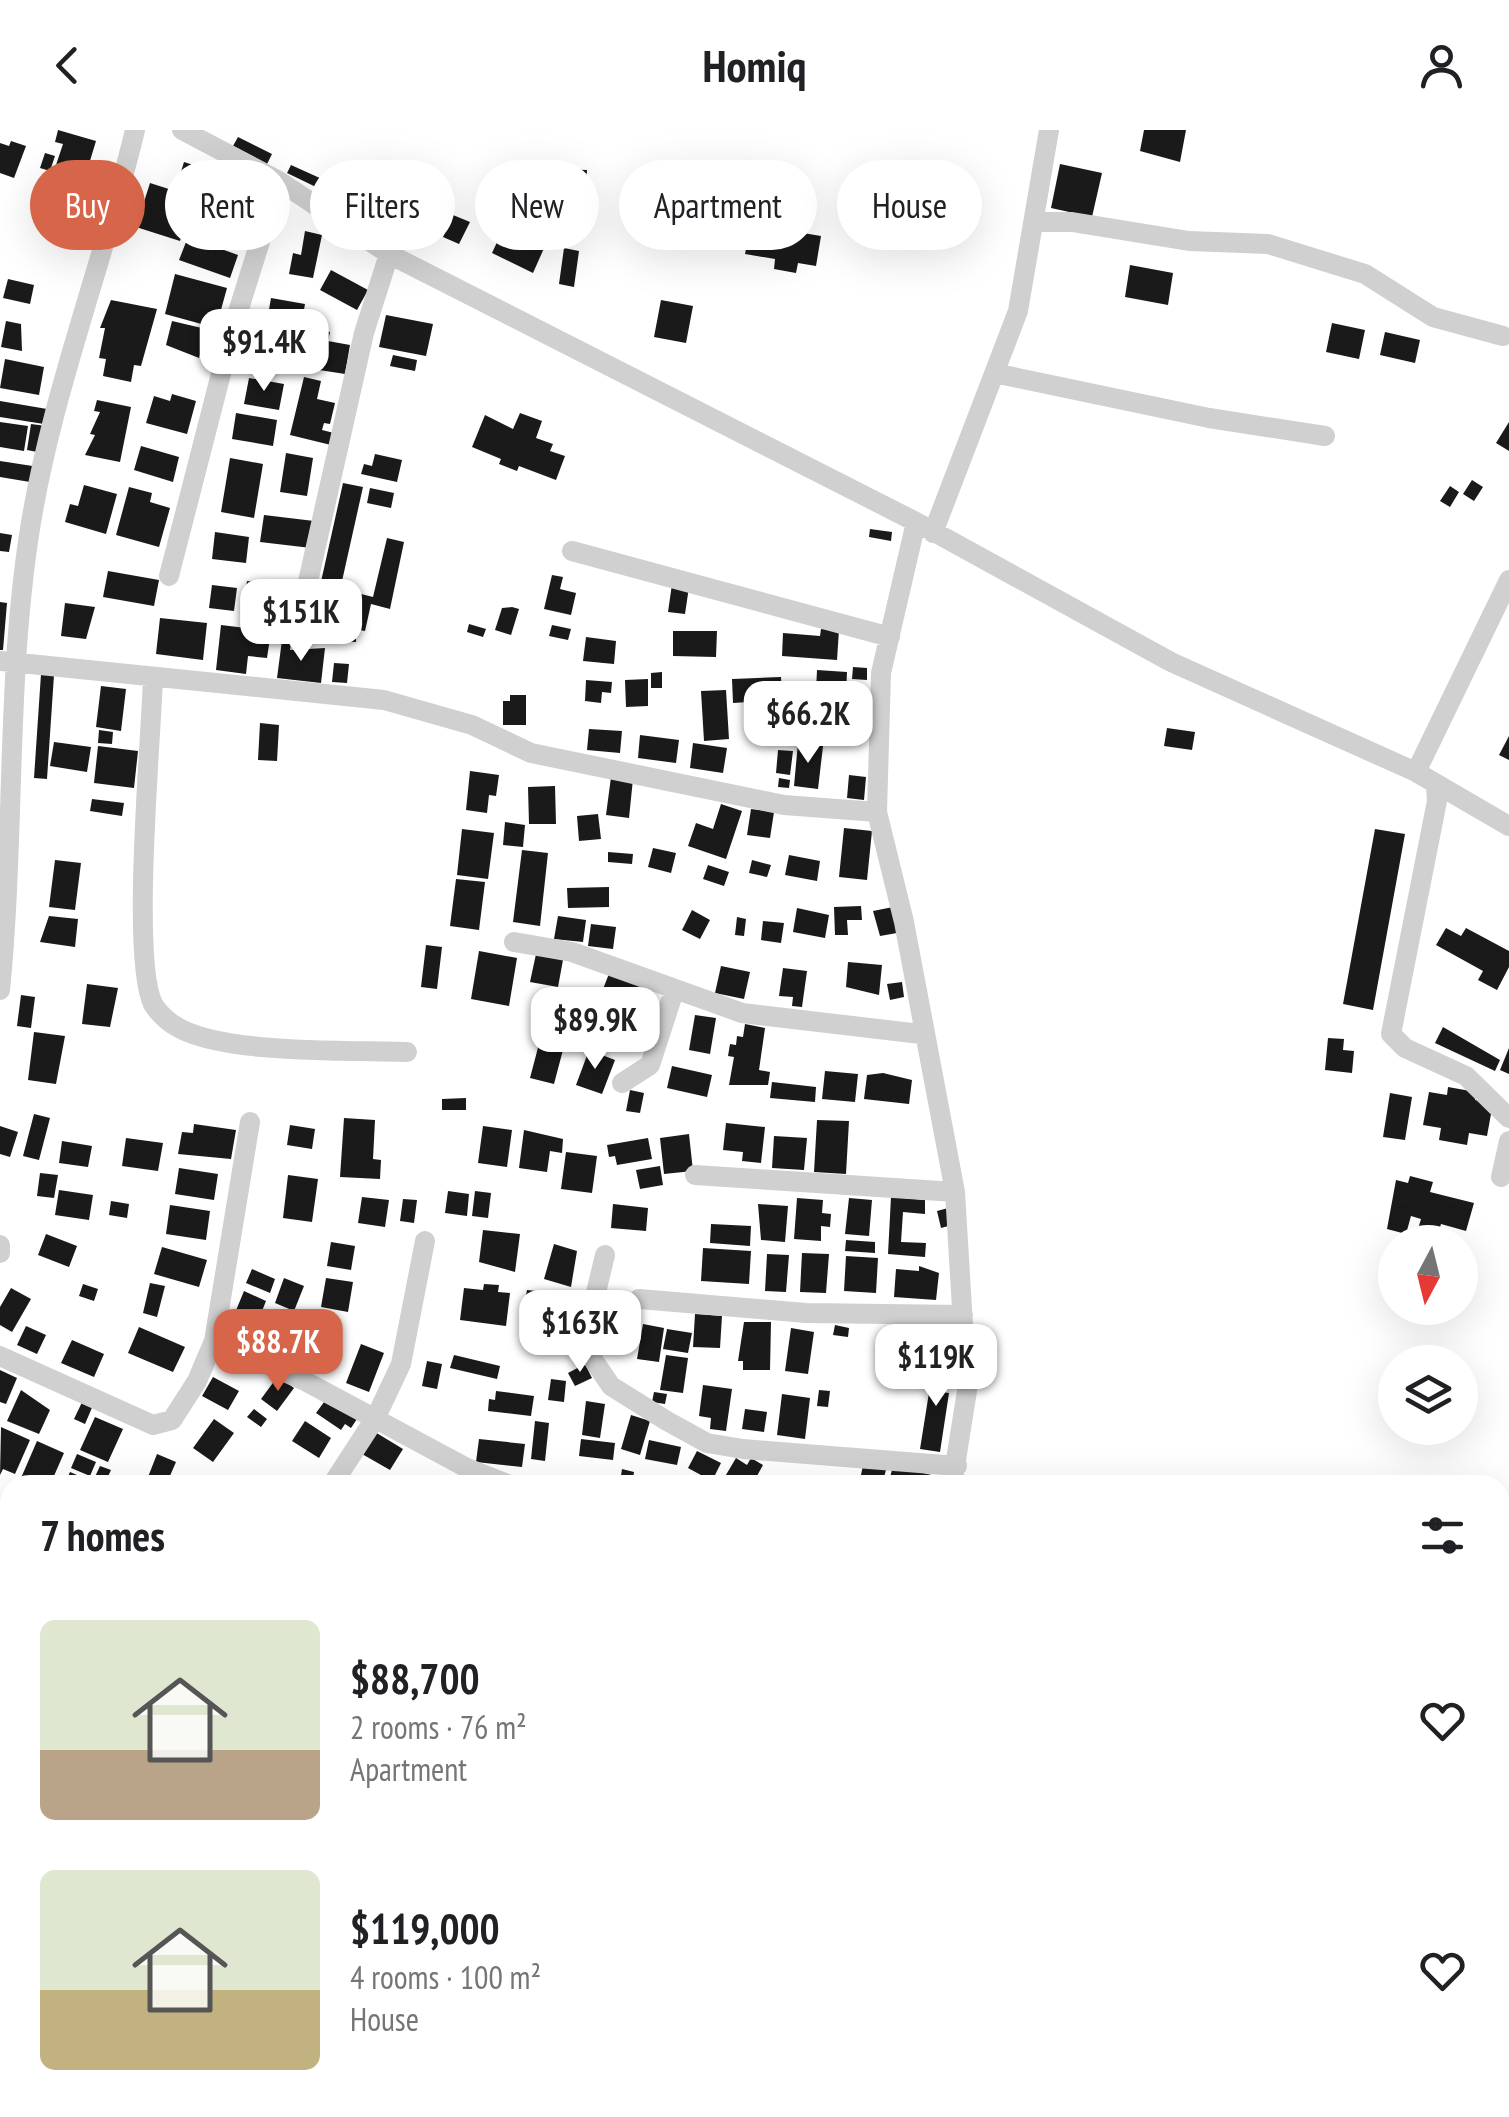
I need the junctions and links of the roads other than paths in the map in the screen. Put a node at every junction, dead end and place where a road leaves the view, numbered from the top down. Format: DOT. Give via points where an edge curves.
graph roads {
  1 [pos="135,130"];
  2 [pos="182,130"];
  3 [pos="1049,130"];
  4 [pos="239,160"];
  5 [pos="290,188"];
  6 [pos="1034,222"];
  7 [pos="257,250"];
  8 [pos="388,254"];
  9 [pos="1504,336"];
  10 [pos="994,373"];
  11 [pos="1325,436"];
  12 [pos="924,527"];
  13 [pos="572,551"];
  14 [pos="169,576"];
  15 [pos="1509,580"];
  16 [pos="296,635"];
  17 [pos="890,636"];
  18 [pos="8,661"];
  19 [pos="153,678"];
  20 [pos="1416,772"];
  21 [pos="6,773"];
  22 [pos="1436,786"];
  23 [pos="878,812"];
  24 [pos="1509,826"];
  25 [pos="514,942"];
  26 [pos="0,990"];
  27 [pos="674,991"];
  28 [pos="921,1034"];
  29 [pos="407,1052"];
  30 [pos="622,1083"];
  31 [pos="1509,1118"];
  32 [pos="250,1122"];
  33 [pos="1509,1141"];
  34 [pos="695,1175"];
  35 [pos="1501,1176"];
  36 [pos="955,1192"];
  37 [pos="425,1241"];
  38 [pos="0,1244"];
  39 [pos="0,1253"];
  40 [pos="606,1255"];
  41 [pos="639,1299"];
  42 [pos="963,1315"];
  43 [pos="214,1342"];
  44 [pos="0,1356"];
  45 [pos="376,1416"];
  46 [pos="338,1475"];
  47 [pos="485,1475"];
  48 [pos="954,1475"];
  1 -- 18 [label="street" via="39,478"];
  2 -- 4 [label="street"];
  3 -- 6 [label="street"];
  5 -- 8 [label="street"];
  6 -- 9 [label="street" via="1268,244 1365,274 1433,317"];
  6 -- 10 [label="street" via="1027,278"];
  7 -- 14 [label="street"];
  8 -- 12 [label="street"];
  8 -- 16 [label="street"];
  10 -- 11 [label="street"];
  10 -- 12 [label="street"];
  12 -- 17 [label="street"];
  12 -- 20 [label="street" via="1171,662"];
  13 -- 17 [label="street"];
  15 -- 20 [label="street"];
  17 -- 23 [label="street" via="881,674"];
  18 -- 19 [label="street"];
  18 -- 21 [label="street"];
  19 -- 23 [label="street" via="384,700 472,725 531,753 784,805"];
  19 -- 29 [label="street" via="144,934 154,1006 175,1026 217,1040"];
  20 -- 22 [label="street"];
  21 -- 26 [label="street" via="9,898"];
  22 -- 24 [label="street"];
  22 -- 31 [label="street" via="1391,1034 1405,1048 1466,1076"];
  23 -- 28 [label="street"];
  25 -- 27 [label="street" via="572,952"];
  27 -- 28 [label="street" via="742,1013"];
  27 -- 30 [label="street" via="650,1065"];
  28 -- 36 [label="street"];
  32 -- 43 [label="street"];
  33 -- 35 [label="street"];
  34 -- 36 [label="street"];
  36 -- 42 [label="street"];
  37 -- 45 [label="street" via="401,1364"];
  38 -- 39 [label="street"];
  40 -- 48 [label="street" via="588,1326 592,1358 611,1386 707,1442"];
  41 -- 42 [label="street" via="806,1313"];
  42 -- 48 [label="street" via="967,1391"];
  43 -- 44 [label="street" via="172,1420 153,1425"];
  43 -- 45 [label="street"];
  45 -- 46 [label="street"];
  45 -- 47 [label="street"];
}
